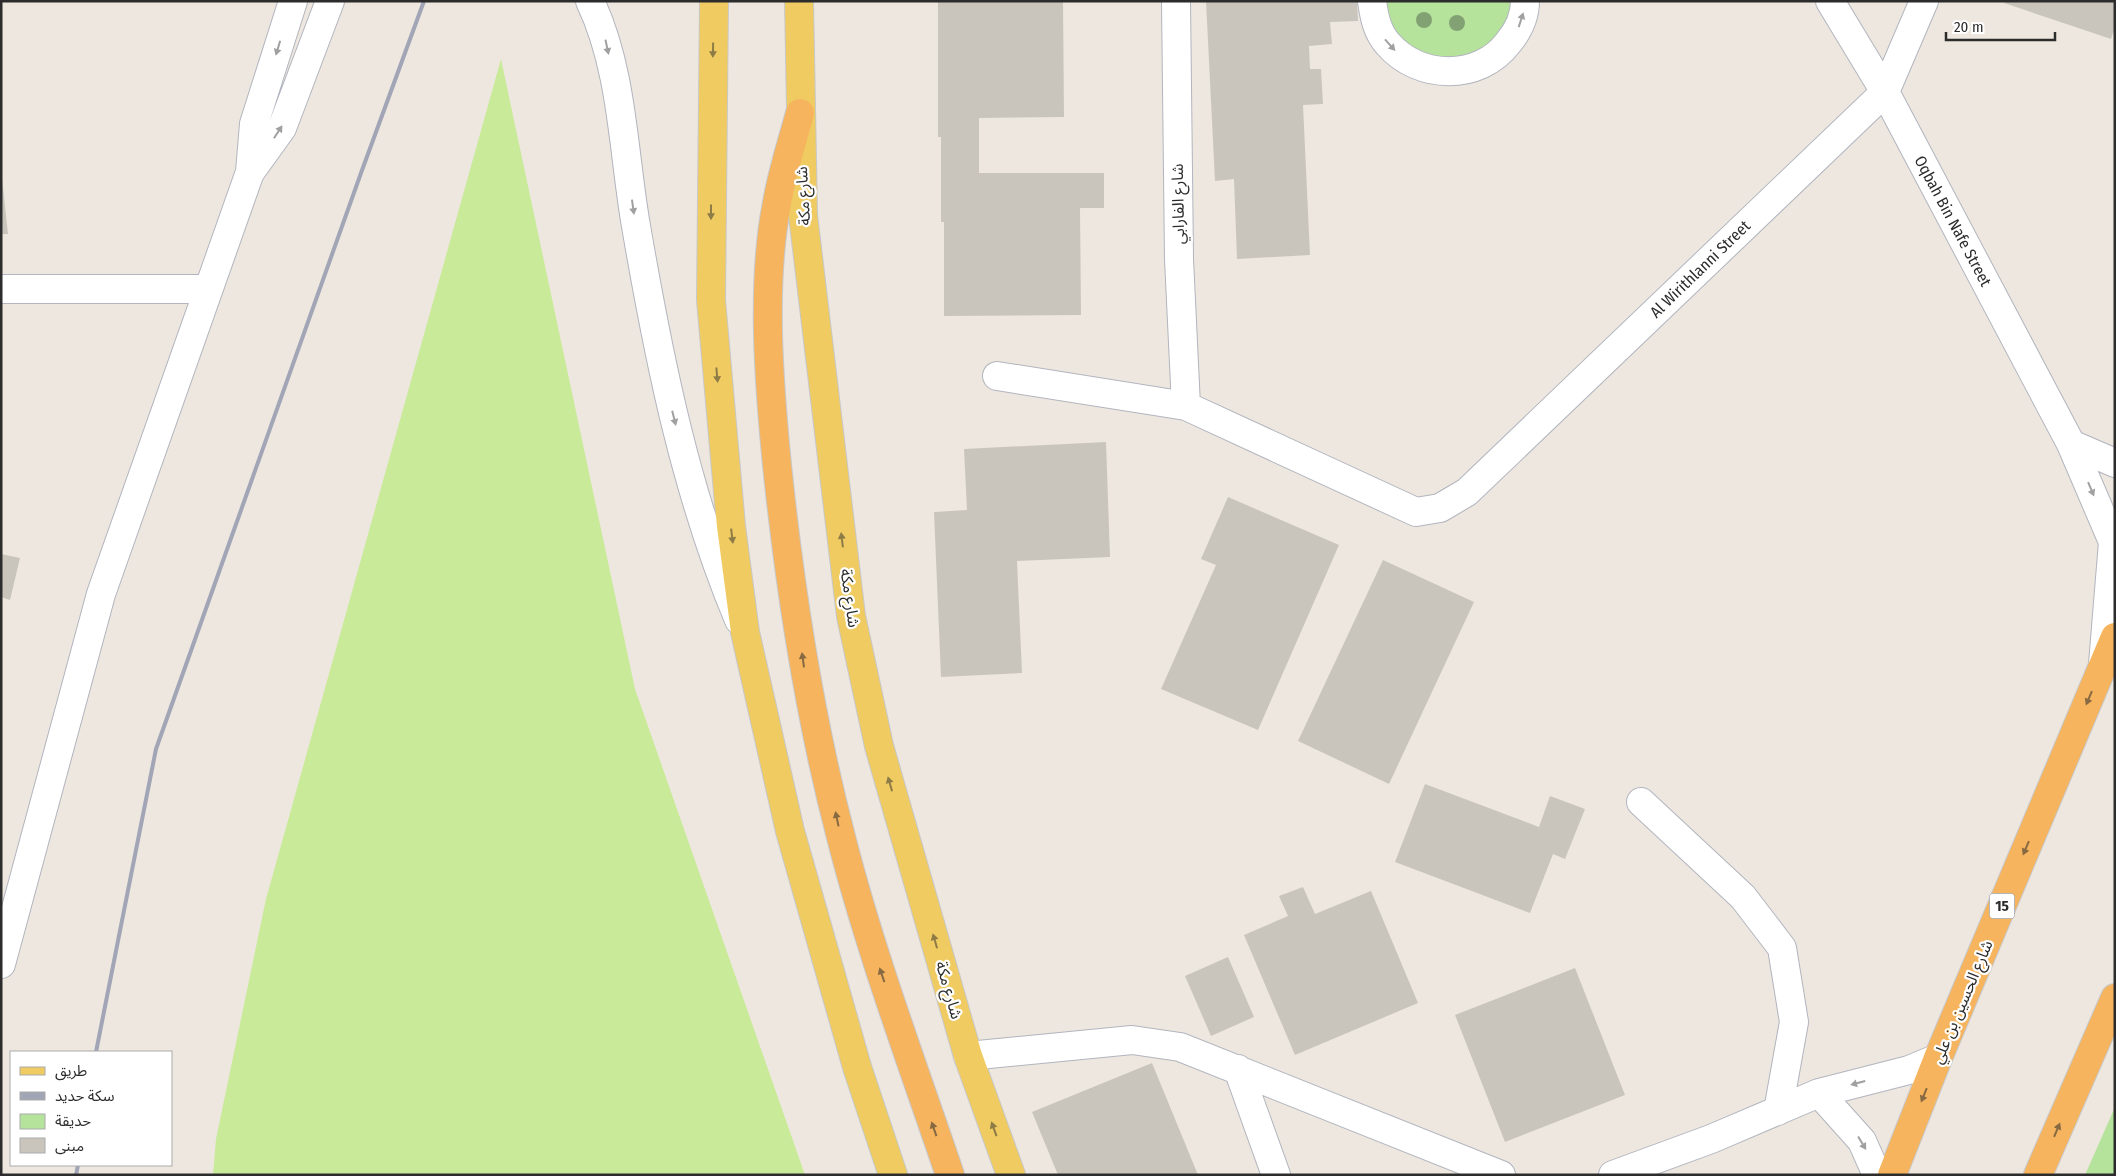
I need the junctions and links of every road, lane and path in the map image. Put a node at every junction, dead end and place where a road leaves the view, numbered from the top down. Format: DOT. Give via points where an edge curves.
graph roads {
  1 [pos="293,1"];
  2 [pos="330,1"];
  3 [pos="590,1"];
  4 [pos="714,1"];
  5 [pos="799,1"];
  6 [pos="1176,1"];
  7 [pos="1372,1"];
  8 [pos="1525,1"];
  9 [pos="1830,1"];
  10 [pos="1924,1"];
  11 [pos="1884,92"];
  12 [pos="800,114"];
  13 [pos="250,172"];
  14 [pos="1,289"];
  15 [pos="207,289"];
  16 [pos="997,376"];
  17 [pos="1186,406"];
  18 [pos="2071,444"];
  19 [pos="2115,463"];
  20 [pos="745,632"];
  21 [pos="2115,637"];
  22 [pos="2102,666"];
  23 [pos="1641,802"];
  24 [pos="1,964"];
  25 [pos="2115,998"];
  26 [pos="968,1056"];
  27 [pos="1938,1058"];
  28 [pos="1238,1069"];
  29 [pos="1819,1093"];
  30 [pos="1778,1111"];
  31 [pos="893,1175"];
  32 [pos="950,1175"];
  33 [pos="1011,1175"];
  34 [pos="1276,1175"];
  35 [pos="1501,1175"];
  36 [pos="1613,1175"];
  37 [pos="1876,1175"];
  38 [pos="1892,1175"];
  39 [pos="2038,1175"];
  1 -- 13 [label="street, one-way" via="254,124"];
  13 -- 2 [label="street, one-way" via="282,128"];
  3 -- 20 [label="street, one-way" via="604,30 611,64 636,225 667,390 693,493 721,576"];
  4 -- 20 [label="main road, one-way" via="711,300 731,526"];
  5 -- 12 [label="main road, شارع مكة"];
  6 -- 17 [label="street, شارع الفارابي" via="1179,259"];
  7 -- 8 [label="street, one-way" via="1375,21 1387,43 1407,61 1431,70 1456,72 1480,66 1502,52 1517,32"];
  9 -- 11 [label="street, Oqbah Bin Nafe Street"];
  10 -- 11 [label="street, Al Wirithlanni Street"];
  11 -- 17 [label="street, Al Wirithlanni Street" via="1467,492 1440,508 1416,512"];
  11 -- 18 [label="street, Oqbah Bin Nafe Street"];
  26 -- 12 [label="main road, شارع مكة, one-way" via="879,746 851,616 803,215"];
  32 -- 12 [label="highway, one-way" via="872,944 840,836 802,657 772,410 768,285 776,204"];
  13 -- 15 [label="street"];
  14 -- 15 [label="street"];
  15 -- 24 [label="street" via="101,594"];
  16 -- 17 [label="street"];
  18 -- 19 [label="street"];
  18 -- 22 [label="street, Oqbah Bin Nafe Street, one-way" via="2113,542"];
  20 -- 31 [label="main road" via="790,831 857,1067"];
  21 -- 22 [label="highway, شارع الحسين بن علي / 15"];
  22 -- 27 [label="highway, شارع الحسين بن علي / 15, one-way"];
  23 -- 30 [label="street" via="1743,898 1782,948 1794,1022"];
  39 -- 25 [label="highway, one-way"];
  26 -- 28 [label="street" via="1132,1040 1180,1047"];
  33 -- 26 [label="main road, شارع مكة, one-way"];
  27 -- 29 [label="street, one-way" via="1909,1070"];
  27 -- 38 [label="highway, شارع الحسين بن علي / 15, one-way"];
  28 -- 34 [label="street"];
  28 -- 35 [label="street"];
  29 -- 30 [label="street"];
  29 -- 37 [label="street, one-way" via="1862,1141"];
  30 -- 36 [label="street"];
}
